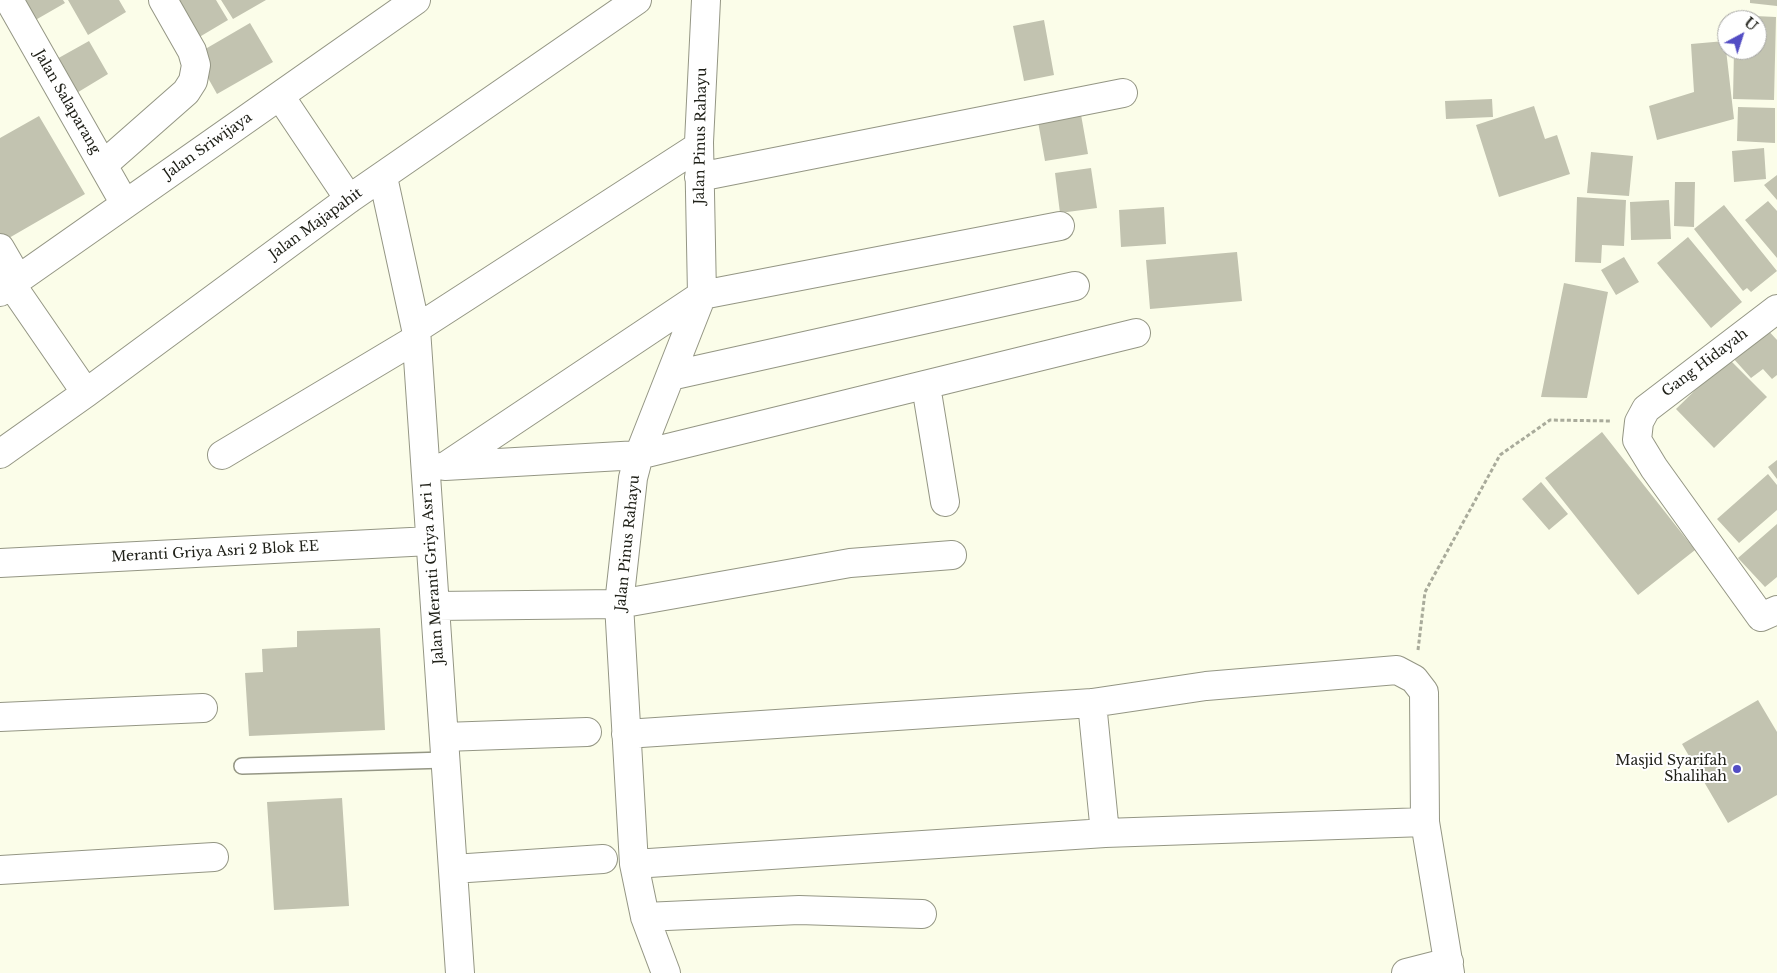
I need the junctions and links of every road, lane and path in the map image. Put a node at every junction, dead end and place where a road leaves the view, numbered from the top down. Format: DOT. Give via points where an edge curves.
graph roads {
  1 [pos="9,0"];
  2 [pos="163,0"];
  3 [pos="416,0"];
  4 [pos="638,0"];
  5 [pos="706,0"];
  6 [pos="1123,93"];
  7 [pos="280,96"];
  8 [pos="698,142"];
  9 [pos="103,165"];
  10 [pos="382,177"];
  11 [pos="699,177"];
  12 [pos="349,199"];
  13 [pos="125,204"];
  14 [pos="1060,226"];
  15 [pos="0,248"];
  16 [pos="10,285"];
  17 [pos="1075,286"];
  18 [pos="702,295"];
  19 [pos="1777,309"];
  20 [pos="1136,333"];
  21 [pos="416,334"];
  22 [pos="670,376"];
  23 [pos="926,386"];
  24 [pos="86,393"];
  25 [pos="1639,422"];
  26 [pos="0,454"];
  27 [pos="222,455"];
  28 [pos="639,455"];
  29 [pos="436,473"];
  30 [pos="945,502"];
  31 [pos="430,540"];
  32 [pos="952,555"];
  33 [pos="0,563"];
  34 [pos="620,604"];
  35 [pos="435,606"];
  36 [pos="1777,610"];
  37 [pos="1414,680"];
  38 [pos="1092,703"];
  39 [pos="203,708"];
  40 [pos="0,717"];
  41 [pos="587,732"];
  42 [pos="626,734"];
  43 [pos="445,748"];
  44 [pos="242,766"];
  45 [pos="1425,822"];
  46 [pos="1105,833"];
  47 [pos="214,857"];
  48 [pos="603,859"];
  49 [pos="634,864"];
  50 [pos="453,869"];
  51 [pos="0,870"];
  52 [pos="922,914"];
  53 [pos="645,917"];
  54 [pos="1450,967"];
  55 [pos="460,973"];
  56 [pos="666,973"];
  57 [pos="1406,973"];
  1 -- 9 [label="street, Jalan Salaparang"];
  2 -- 9 [label="street" via="192,51 196,64 194,81 186,92"];
  3 -- 7 [label="street, Jalan Sriwijaya"];
  4 -- 10 [label="street, Jalan Majapahit"];
  5 -- 8 [label="street, Jalan Pinus Rahayu"];
  6 -- 11 [label="street"];
  7 -- 12 [label="street"];
  7 -- 13 [label="street, Jalan Sriwijaya"];
  8 -- 11 [label="street, Jalan Pinus Rahayu"];
  8 -- 21 [label="street" via="696,148"];
  9 -- 13 [label="street, Jalan Salaparang"];
  10 -- 12 [label="street, Jalan Majapahit"];
  10 -- 21 [label="street, Jalan Meranti Griya Asri 1"];
  11 -- 18 [label="street, Jalan Pinus Rahayu"];
  12 -- 24 [label="street, Jalan Majapahit"];
  13 -- 16 [label="street, Jalan Sriwijaya"];
  14 -- 18 [label="street"];
  15 -- 16 [label="street"];
  16 -- 24 [label="street"];
  17 -- 22 [label="street"];
  18 -- 22 [label="street, Jalan Pinus Rahayu"];
  18 -- 29 [label="street"];
  19 -- 25 [label="street, Gang Hidayah" via="1646,408"];
  20 -- 23 [label="street"];
  21 -- 27 [label="street"];
  21 -- 29 [label="street, Jalan Meranti Griya Asri 1"];
  22 -- 28 [label="street, Jalan Pinus Rahayu"];
  23 -- 28 [label="street"];
  23 -- 30 [label="street"];
  24 -- 26 [label="street, Jalan Majapahit"];
  25 -- 36 [label="street" via="1637,440 1654,468 1761,617"];
  25 -- 37 [label="path" via="1550,420 1500,455 1425,592"];
  28 -- 29 [label="street"];
  28 -- 34 [label="street, Jalan Pinus Rahayu" via="633,478"];
  29 -- 31 [label="street, Jalan Meranti Griya Asri 1"];
  31 -- 33 [label="street, Meranti Griya Asri 2 Blok EE"];
  31 -- 35 [label="street, Jalan Meranti Griya Asri 1"];
  32 -- 34 [label="street" via="850,563"];
  34 -- 35 [label="street"];
  34 -- 42 [label="street, Jalan Pinus Rahayu"];
  35 -- 43 [label="street, Jalan Meranti Griya Asri 1"];
  37 -- 38 [label="street" via="1397,670 1206,686"];
  37 -- 45 [label="street" via="1424,692"];
  38 -- 42 [label="street"];
  38 -- 46 [label="street"];
  39 -- 40 [label="street"];
  41 -- 43 [label="street"];
  42 -- 49 [label="street, Jalan Pinus Rahayu"];
  43 -- 44 [label="lane"];
  43 -- 50 [label="street, Jalan Meranti Griya Asri 1"];
  45 -- 46 [label="street"];
  45 -- 54 [label="street"];
  46 -- 49 [label="street"];
  47 -- 51 [label="street"];
  48 -- 50 [label="street"];
  49 -- 53 [label="street, Jalan Pinus Rahayu"];
  50 -- 55 [label="street, Jalan Meranti Griya Asri 1"];
  52 -- 53 [label="street" via="799,910"];
  53 -- 56 [label="street, Jalan Pinus Rahayu"];
  54 -- 57 [label="street"];
}
